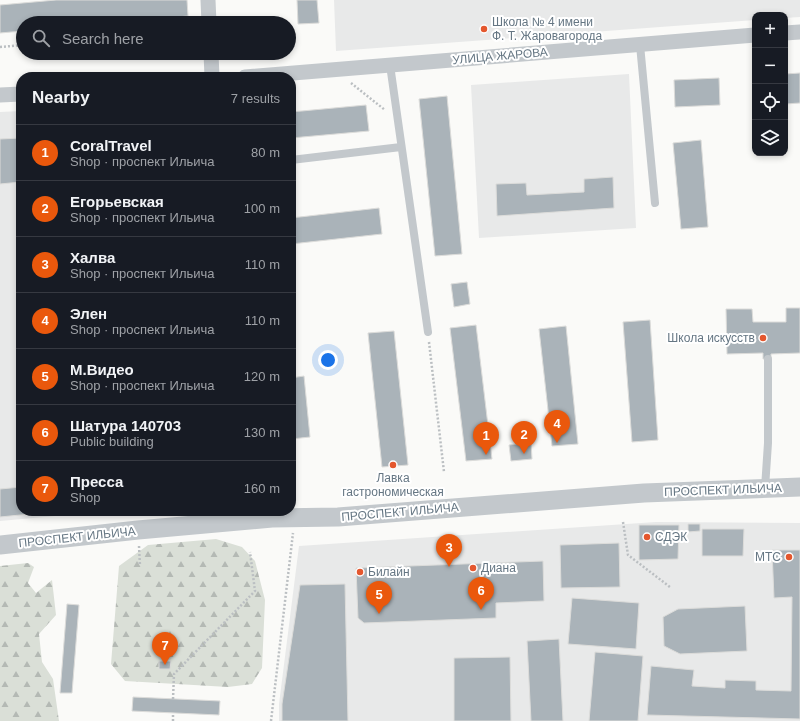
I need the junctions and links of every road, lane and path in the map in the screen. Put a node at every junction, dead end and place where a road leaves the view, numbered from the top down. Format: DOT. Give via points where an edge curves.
graph roads {
  1 [pos="208,0"];
  2 [pos="209,16"];
  3 [pos="800,32"];
  4 [pos="788,33"];
  5 [pos="752,35"];
  6 [pos="640,44"];
  7 [pos="16,45"];
  8 [pos="0,46"];
  9 [pos="211,60"];
  10 [pos="390,65"];
  11 [pos="212,72"];
  12 [pos="296,73"];
  13 [pos="351,83"];
  14 [pos="16,94"];
  15 [pos="0,95"];
  16 [pos="398,121"];
  17 [pos="402,147"];
  18 [pos="296,159"];
  19 [pos="655,203"];
  20 [pos="428,332"];
  21 [pos="768,359"];
  22 [pos="444,472"];
  23 [pos="800,487"];
  24 [pos="765,488"];
  25 [pos="623,522"];
  26 [pos="293,544"];
  27 [pos="0,545"];
  28 [pos="250,552"];
  29 [pos="670,588"];
  30 [pos="173,699"];
  31 [pos="173,713"];
  32 [pos="173,721"];
  33 [pos="271,721"];
  1 -- 2 [label="street"];
  3 -- 4 [label="street"];
  5 -- 6 [label="street, УЛИЦА ЖАРОВА"];
  6 -- 10 [label="street, УЛИЦА ЖАРОВА"];
  6 -- 19 [label="lane"];
  7 -- 8 [label="path"];
  9 -- 11 [label="street"];
  10 -- 12 [label="street, УЛИЦА ЖАРОВА"];
  10 -- 16 [label="lane"];
  13 -- 16 [label="path"];
  14 -- 15 [label="street"];
  16 -- 17 [label="lane"];
  17 -- 18 [label="lane"];
  17 -- 20 [label="lane"];
  20 -- 22 [label="path"];
  21 -- 24 [label="lane"];
  23 -- 24 [label="street, ПРОСПЕКТ ИЛЬИЧА"];
  24 -- 27 [label="street, ПРОСПЕКТ ИЛЬИЧА" via="644,493 338,517 272,518"];
  25 -- 29 [label="path" via="628,555"];
  26 -- 33 [label="path"];
  28 -- 30 [label="path" via="255,591 174,674"];
  31 -- 32 [label="path"];
}
